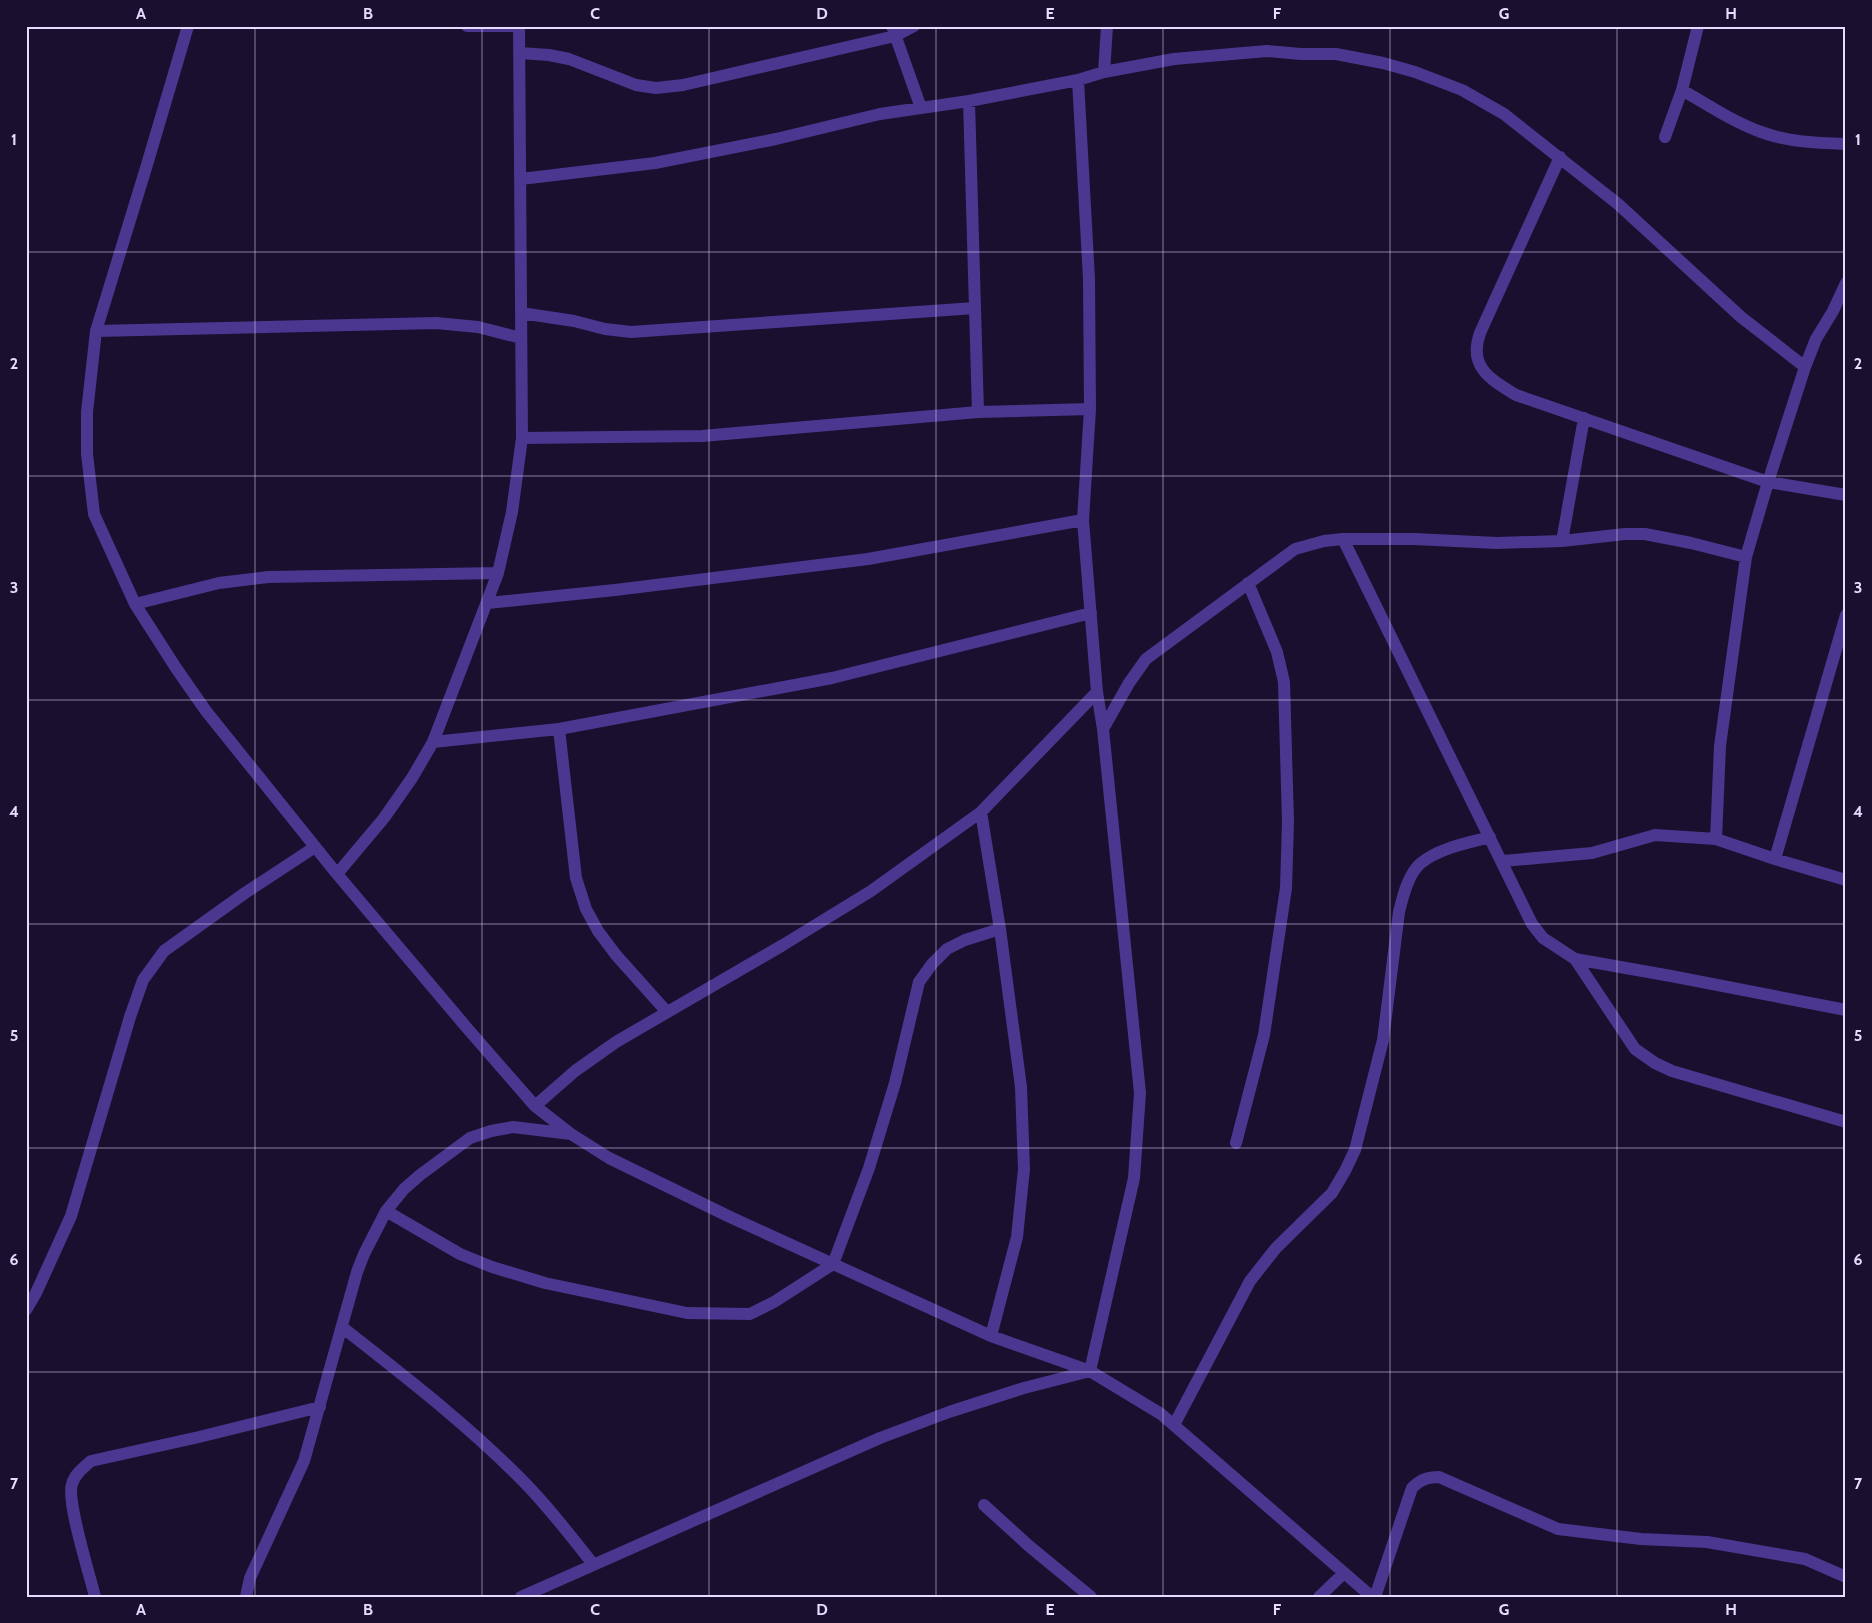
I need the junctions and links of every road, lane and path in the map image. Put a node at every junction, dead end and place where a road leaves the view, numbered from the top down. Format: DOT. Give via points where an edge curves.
graph roads {
  1 [pos="188,26"];
  2 [pos="467,26"];
  3 [pos="519,26"];
  4 [pos="914,26"];
  5 [pos="1107,26"];
  6 [pos="1698,26"];
  7 [pos="893,31"];
  8 [pos="520,53"];
  9 [pos="1104,72"];
  10 [pos="1078,80"];
  11 [pos="1682,90"];
  12 [pos="969,101"];
  13 [pos="921,108"];
  14 [pos="1665,137"];
  15 [pos="1846,144"];
  16 [pos="1560,157"];
  17 [pos="520,179"];
  18 [pos="1846,283"];
  19 [pos="975,308"];
  20 [pos="521,313"];
  21 [pos="96,331"];
  22 [pos="521,338"];
  23 [pos="1806,367"];
  24 [pos="1090,409"];
  25 [pos="978,412"];
  26 [pos="1584,418"];
  27 [pos="522,438"];
  28 [pos="1768,482"];
  29 [pos="1846,495"];
  30 [pos="1083,520"];
  31 [pos="1343,538"];
  32 [pos="1562,541"];
  33 [pos="1746,557"];
  34 [pos="498,574"];
  35 [pos="1248,583"];
  36 [pos="488,603"];
  37 [pos="135,604"];
  38 [pos="1091,613"];
  39 [pos="1846,614"];
  40 [pos="1096,692"];
  41 [pos="559,729"];
  42 [pos="1103,729"];
  43 [pos="433,742"];
  44 [pos="981,812"];
  45 [pos="1490,836"];
  46 [pos="1716,838"];
  47 [pos="315,847"];
  48 [pos="1776,859"];
  49 [pos="1503,861"];
  50 [pos="337,874"];
  51 [pos="1846,880"];
  52 [pos="1000,928"];
  53 [pos="1575,959"];
  54 [pos="1846,1010"];
  55 [pos="667,1012"];
  56 [pos="535,1106"];
  57 [pos="1846,1122"];
  58 [pos="571,1134"];
  59 [pos="1236,1143"];
  60 [pos="386,1211"];
  61 [pos="833,1264"];
  62 [pos="26,1310"];
  63 [pos="342,1327"];
  64 [pos="991,1336"];
  65 [pos="1090,1371"];
  66 [pos="320,1407"];
  67 [pos="1174,1425"];
  68 [pos="984,1505"];
  69 [pos="594,1564"];
  70 [pos="1344,1573"];
  71 [pos="1846,1577"];
  72 [pos="95,1597"];
  73 [pos="246,1597"];
  74 [pos="521,1597"];
  75 [pos="1091,1597"];
  76 [pos="1319,1597"];
  77 [pos="1373,1597"];
  1 -- 21 [label="street"];
  2 -- 3 [label="street"];
  3 -- 8 [label="street"];
  4 -- 7 [label="street"];
  5 -- 9 [label="street"];
  6 -- 11 [label="street"];
  7 -- 8 [label="street" via="683,85 656,88 636,86 569,59"];
  7 -- 13 [label="street"];
  8 -- 17 [label="street"];
  9 -- 10 [label="street"];
  9 -- 16 [label="street" via="1174,59 1267,51 1336,54 1383,63 1462,90 1504,114"];
  10 -- 12 [label="street"];
  10 -- 24 [label="street" via="1089,279"];
  11 -- 14 [label="street"];
  11 -- 15 [label="street" via="1762,133 1797,141"];
  12 -- 13 [label="street"];
  12 -- 19 [label="street"];
  13 -- 17 [label="street" via="655,163"];
  16 -- 23 [label="street" via="1618,204 1741,317"];
  16 -- 26 [label="street" via="1475,346 1478,361 1494,381 1516,395"];
  17 -- 20 [label="street"];
  18 -- 23 [label="street" via="1816,339"];
  19 -- 20 [label="street" via="631,332"];
  19 -- 25 [label="street"];
  20 -- 22 [label="street"];
  21 -- 22 [label="street" via="436,323 478,327"];
  21 -- 37 [label="street" via="87,412 87,454 94,514"];
  22 -- 27 [label="street"];
  23 -- 28 [label="street"];
  24 -- 25 [label="street"];
  24 -- 30 [label="street"];
  25 -- 27 [label="street" via="702,436"];
  26 -- 28 [label="street"];
  26 -- 32 [label="street"];
  27 -- 34 [label="street" via="514,503"];
  28 -- 29 [label="street"];
  28 -- 33 [label="street"];
  30 -- 36 [label="street" via="868,559"];
  30 -- 38 [label="street"];
  31 -- 32 [label="street" via="1469,543"];
  31 -- 35 [label="street" via="1295,550"];
  31 -- 45 [label="street"];
  32 -- 33 [label="street" via="1645,534"];
  33 -- 46 [label="street" via="1720,746"];
  34 -- 36 [label="street"];
  34 -- 37 [label="street" via="268,577 219,583"];
  35 -- 42 [label="street" via="1146,659"];
  35 -- 59 [label="street" via="1277,652 1284,682 1288,822 1286,888 1264,1035"];
  36 -- 43 [label="street"];
  37 -- 47 [label="street" via="206,711"];
  38 -- 40 [label="street"];
  38 -- 41 [label="street" via="832,678"];
  39 -- 48 [label="street"];
  40 -- 42 [label="street"];
  40 -- 44 [label="street"];
  41 -- 43 [label="street"];
  41 -- 55 [label="street" via="576,878 586,909 616,955"];
  42 -- 65 [label="street" via="1140,1093 1134,1178"];
  43 -- 50 [label="street" via="389,810"];
  44 -- 52 [label="street"];
  44 -- 55 [label="street" via="871,891"];
  45 -- 49 [label="street"];
  45 -- 67 [label="street" via="1438,853 1420,864 1414,873 1404,892 1399,912 1384,1040 1355,1150 1332,1193 1276,1248 1250,1280"];
  46 -- 48 [label="street"];
  46 -- 49 [label="street" via="1655,835 1592,853"];
  47 -- 50 [label="street"];
  47 -- 62 [label="street" via="164,952 142,980 71,1216"];
  48 -- 51 [label="street"];
  49 -- 53 [label="street" via="1532,924 1543,938"];
  50 -- 56 [label="street"];
  52 -- 61 [label="street" via="947,949 919,982 895,1083 869,1168"];
  52 -- 64 [label="street" via="1021,1087 1024,1169 1017,1237"];
  53 -- 54 [label="street"];
  53 -- 57 [label="street" via="1635,1049 1655,1063 1672,1071"];
  55 -- 56 [label="street" via="575,1071"];
  56 -- 58 [label="street"];
  58 -- 60 [label="street" via="513,1127 470,1138 420,1175"];
  58 -- 61 [label="street" via="609,1158"];
  60 -- 61 [label="street" via="460,1254 492,1267 545,1283 687,1312 750,1314"];
  60 -- 63 [label="street" via="357,1272"];
  61 -- 64 [label="street"];
  63 -- 66 [label="street"];
  63 -- 69 [label="street" via="439,1403 498,1457 549,1509"];
  64 -- 65 [label="street"];
  65 -- 67 [label="street"];
  65 -- 69 [label="street" via="958,1409 880,1438"];
  66 -- 72 [label="street" via="91,1461 77,1473 71,1485 72,1505"];
  66 -- 73 [label="street" via="304,1461 250,1578"];
  67 -- 70 [label="street"];
  68 -- 75 [label="street"];
  69 -- 74 [label="street"];
  70 -- 76 [label="street"];
  70 -- 77 [label="street"];
  71 -- 77 [label="street" via="1805,1559 1706,1542 1641,1539 1558,1529 1439,1477 1428,1477 1412,1488"];
}
